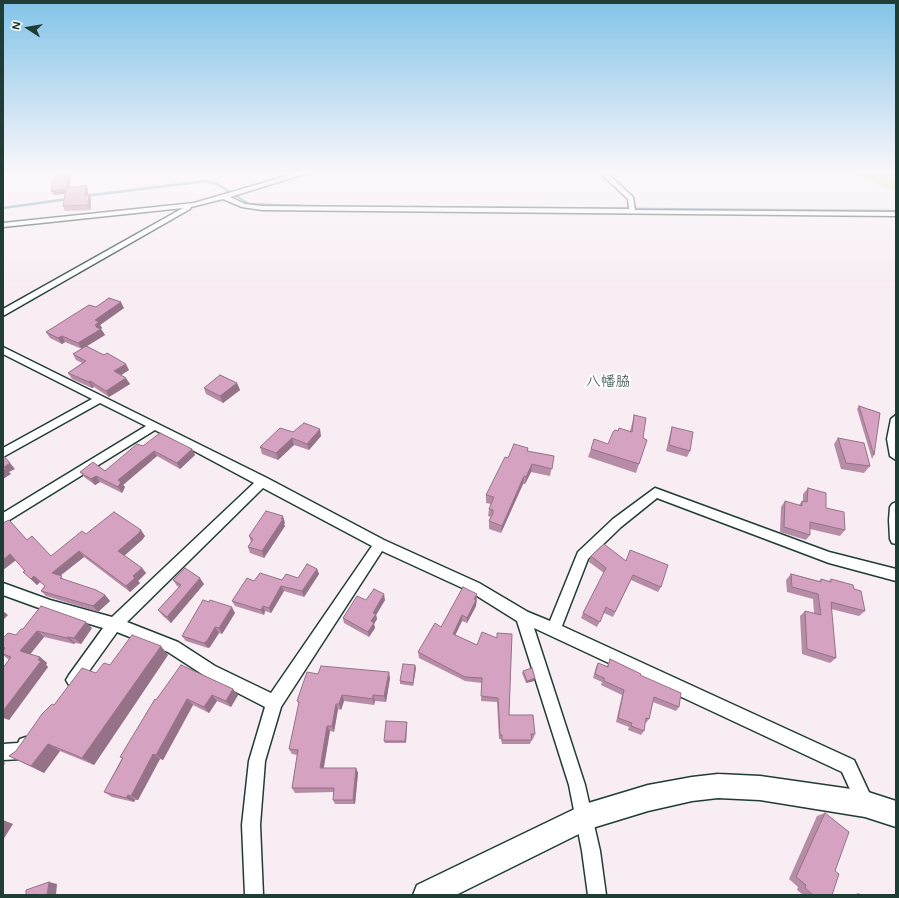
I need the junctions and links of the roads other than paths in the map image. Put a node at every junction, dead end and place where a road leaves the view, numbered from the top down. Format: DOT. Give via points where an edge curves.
graph roads {
  1 [pos="99,215"];
  2 [pos="176,215"];
  3 [pos="3,225"];
  4 [pos="3,313"];
  5 [pos="3,350"];
  6 [pos="99,399"];
  7 [pos="896,418"];
  8 [pos="154,426"];
  9 [pos="3,454"];
  10 [pos="896,456"];
  11 [pos="263,481"];
  12 [pos="896,507"];
  13 [pos="3,519"];
  14 [pos="896,539"];
  15 [pos="380,544"];
  16 [pos="896,575"];
  17 [pos="3,589"];
  18 [pos="523,617"];
  19 [pos="114,625"];
  20 [pos="554,629"];
  21 [pos="64,694"];
  22 [pos="274,703"];
  23 [pos="36,732"];
  24 [pos="3,752"];
  25 [pos="865,804"];
  26 [pos="896,814"];
  27 [pos="585,817"];
  28 [pos="254,895"];
  29 [pos="427,895"];
  30 [pos="597,895"];
  1 -- 3 [label="street"];
  2 -- 4 [label="street"];
  5 -- 6 [label="street"];
  6 -- 8 [label="street"];
  6 -- 9 [label="street"];
  7 -- 10 [label="street" via="892,439"];
  8 -- 11 [label="street"];
  8 -- 13 [label="street"];
  11 -- 15 [label="street"];
  11 -- 19 [label="street"];
  12 -- 14 [label="street"];
  15 -- 18 [label="street" via="474,587"];
  15 -- 22 [label="street"];
  16 -- 20 [label="street" via="829,557 655,493 617,523 584,556"];
  17 -- 19 [label="street"];
  18 -- 20 [label="street"];
  18 -- 27 [label="street"];
  19 -- 21 [label="street"];
  19 -- 22 [label="street" via="173,647 210,671"];
  20 -- 25 [label="street" via="848,766"];
  22 -- 28 [label="street" via="257,761 251,825"];
  23 -- 24 [label="street" via="22,751"];
  25 -- 26 [label="street"];
  25 -- 27 [label="street" via="768,789 718,786 648,798"];
  27 -- 29 [label="street"];
  27 -- 30 [label="street"];
}
